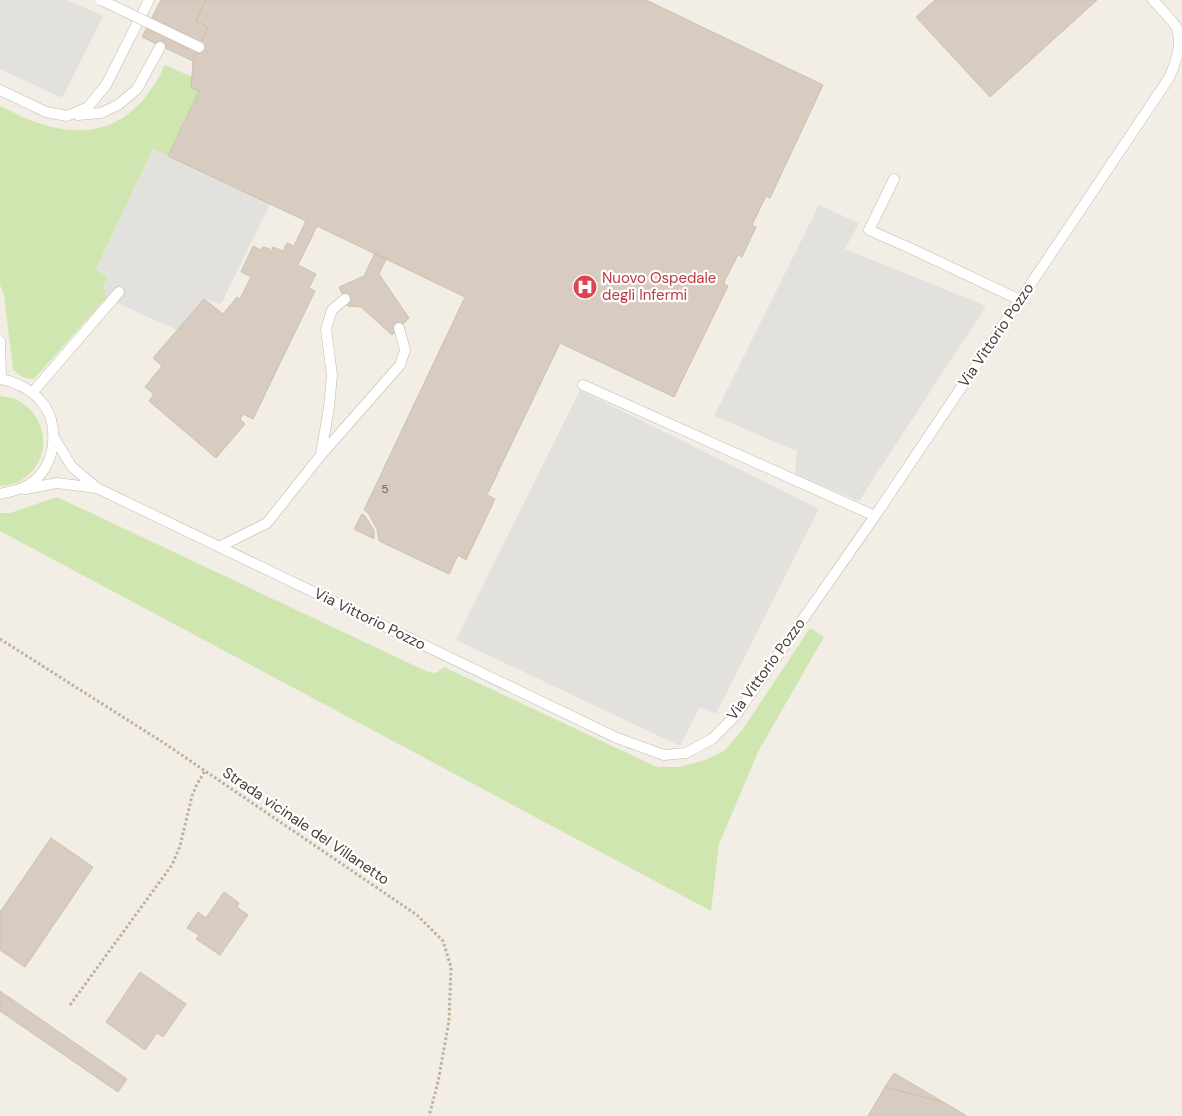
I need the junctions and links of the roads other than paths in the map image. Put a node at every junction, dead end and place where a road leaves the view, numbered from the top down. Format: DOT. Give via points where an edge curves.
graph roads {
  1 [pos="102,0"];
  2 [pos="149,0"];
  3 [pos="1153,0"];
  4 [pos="160,47"];
  5 [pos="199,47"];
  6 [pos="0,90"];
  7 [pos="67,116"];
  8 [pos="894,179"];
  9 [pos="119,292"];
  10 [pos="345,299"];
  11 [pos="1020,300"];
  12 [pos="399,328"];
  13 [pos="0,342"];
  14 [pos="1,379"];
  15 [pos="583,385"];
  16 [pos="32,393"];
  17 [pos="53,436"];
  18 [pos="321,455"];
  19 [pos="97,488"];
  20 [pos="19,490"];
  21 [pos="0,494"];
  22 [pos="875,516"];
  23 [pos="219,547"];
  1 -- 5 [label="lane, bridge"];
  2 -- 7 [label="lane" via="106,85 88,107"];
  3 -- 11 [label="lane, Via Vittorio Pozzo" via="1177,28 1180,50 1176,63"];
  4 -- 7 [label="lane" via="137,89 118,105 101,112"];
  6 -- 7 [label="lane" via="46,112"];
  8 -- 11 [label="lane" via="869,230"];
  9 -- 16 [label="lane"];
  10 -- 18 [label="lane" via="332,310 326,330 332,374"];
  11 -- 22 [label="lane, Via Vittorio Pozzo"];
  12 -- 18 [label="lane" via="405,350 400,364"];
  13 -- 14 [label="lane"];
  14 -- 16 [label="lane"];
  15 -- 22 [label="lane"];
  16 -- 17 [label="lane" via="41,400 50,415"];
  17 -- 19 [label="lane, Via Vittorio Pozzo" via="72,467"];
  17 -- 20 [label="lane" via="53,448 47,464 35,480"];
  18 -- 23 [label="lane" via="267,523"];
  19 -- 20 [label="lane, Via Vittorio Pozzo" via="57,484"];
  19 -- 23 [label="lane, Via Vittorio Pozzo"];
  20 -- 21 [label="lane, Via Vittorio Pozzo"];
  22 -- 23 [label="lane, Via Vittorio Pozzo" via="736,715 712,738 686,753 664,756 617,738"];
}
